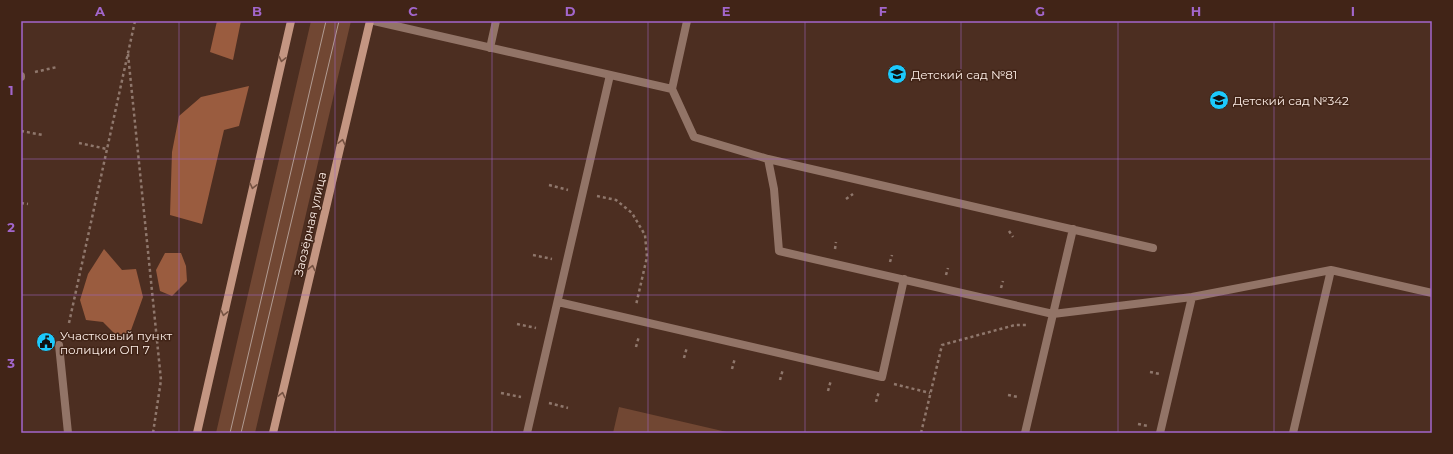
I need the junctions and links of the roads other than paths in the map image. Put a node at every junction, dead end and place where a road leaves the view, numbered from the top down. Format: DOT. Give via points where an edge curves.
graph roads {
  1 [pos="291,21"];
  2 [pos="370,21"];
  3 [pos="374,21"];
  4 [pos="496,21"];
  5 [pos="687,21"];
  6 [pos="490,48"];
  7 [pos="610,75"];
  8 [pos="672,89"];
  9 [pos="768,159"];
  10 [pos="1072,229"];
  11 [pos="1153,248"];
  12 [pos="1331,270"];
  13 [pos="904,280"];
  14 [pos="1432,293"];
  15 [pos="1192,297"];
  16 [pos="558,302"];
  17 [pos="1053,314"];
  18 [pos="59,345"];
  19 [pos="68,433"];
  20 [pos="197,433"];
  21 [pos="273,433"];
  22 [pos="527,433"];
  23 [pos="1025,433"];
  24 [pos="1160,433"];
  25 [pos="1293,433"];
  1 -- 20 [label="main road, one-way"];
  21 -- 2 [label="main road, Заозёрная улица, one-way"];
  3 -- 6 [label="lane"];
  4 -- 6 [label="lane"];
  5 -- 8 [label="lane"];
  6 -- 7 [label="lane"];
  7 -- 8 [label="lane"];
  7 -- 16 [label="lane"];
  8 -- 9 [label="lane" via="694,137"];
  9 -- 10 [label="lane"];
  9 -- 13 [label="lane" via="774,189 779,251"];
  10 -- 11 [label="lane"];
  10 -- 17 [label="lane"];
  12 -- 14 [label="lane"];
  12 -- 15 [label="lane"];
  12 -- 25 [label="lane"];
  13 -- 16 [label="lane" via="882,377"];
  13 -- 17 [label="lane"];
  15 -- 17 [label="lane"];
  15 -- 24 [label="lane"];
  16 -- 22 [label="lane"];
  17 -- 23 [label="lane"];
  18 -- 19 [label="lane"];
}
